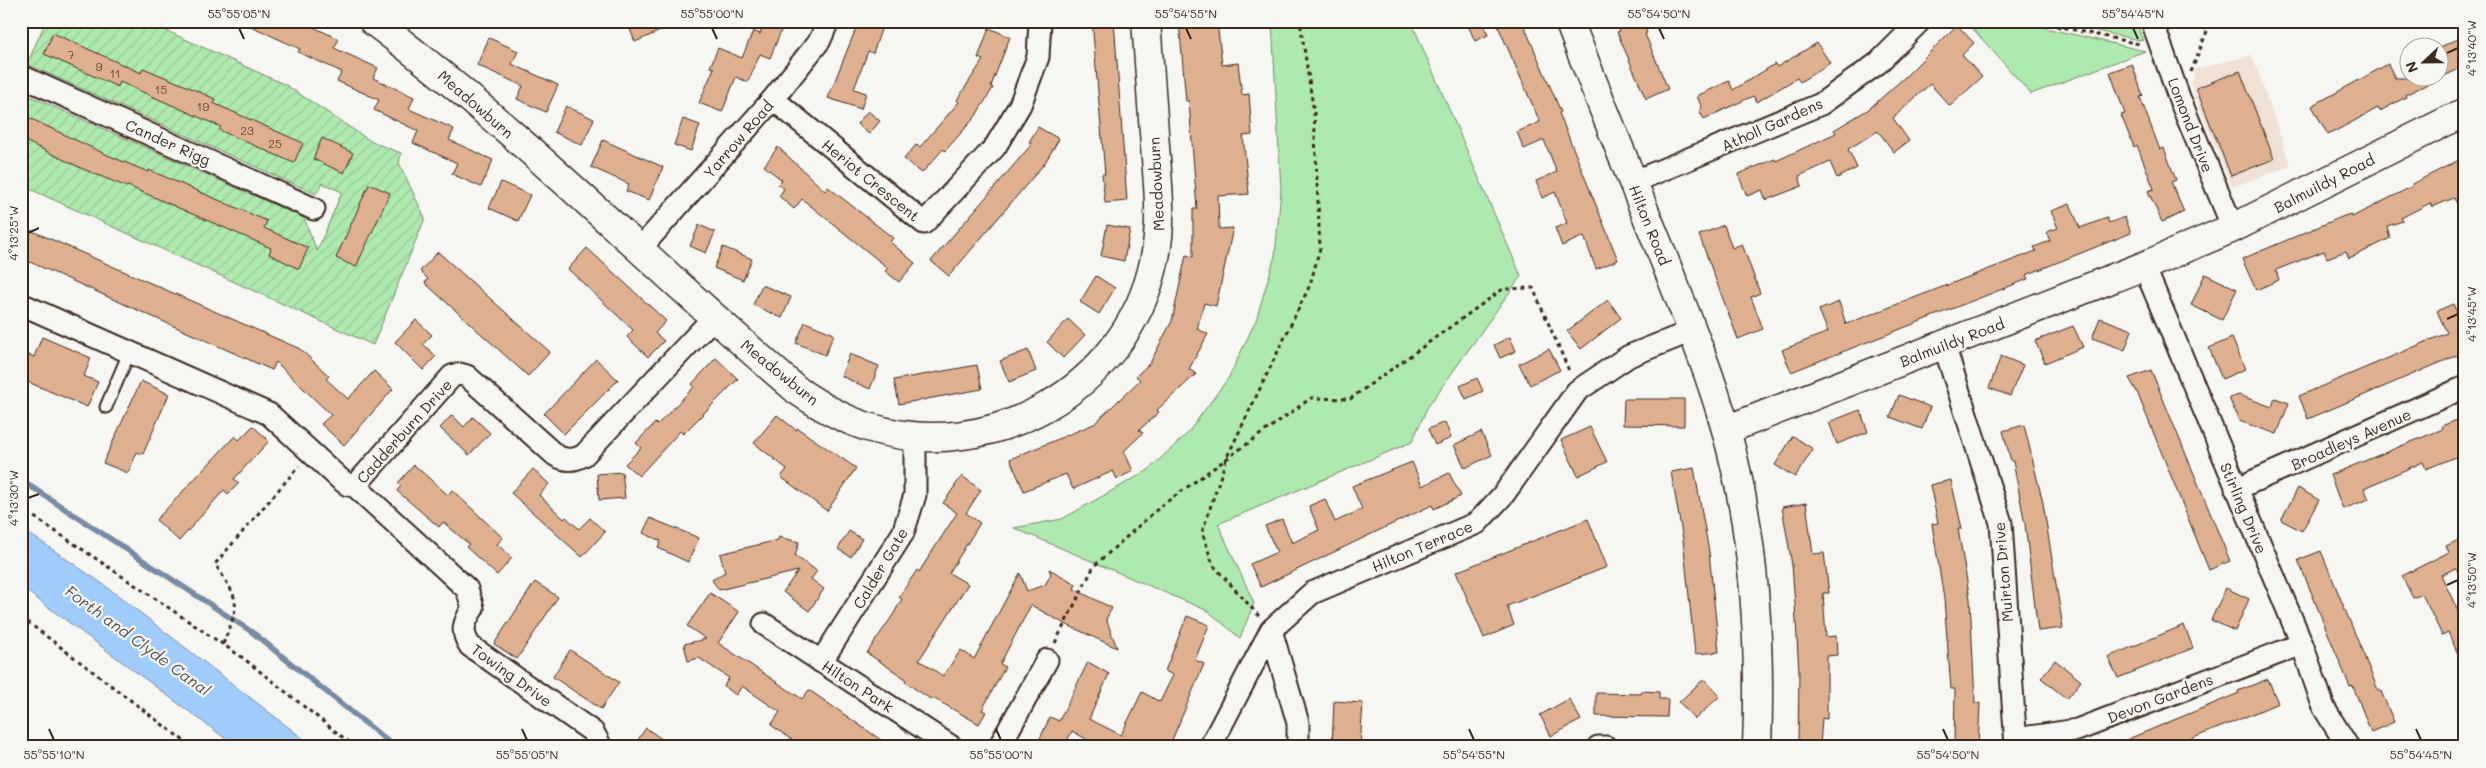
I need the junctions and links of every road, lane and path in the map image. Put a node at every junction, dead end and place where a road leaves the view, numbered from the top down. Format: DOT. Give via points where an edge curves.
graph roads {
  1 [pos="373,21"];
  2 [pos="828,21"];
  3 [pos="1040,21"];
  4 [pos="1146,21"];
  5 [pos="1300,21"];
  6 [pos="1569,21"];
  7 [pos="2033,21"];
  8 [pos="2152,21"];
  9 [pos="2211,21"];
  10 [pos="1915,23"];
  11 [pos="2162,49"];
  12 [pos="21,76"];
  13 [pos="773,99"];
  14 [pos="2180,100"];
  15 [pos="2465,112"];
  16 [pos="1633,182"];
  17 [pos="314,208"];
  18 [pos="2233,228"];
  19 [pos="639,250"];
  20 [pos="2144,266"];
  21 [pos="21,304"];
  22 [pos="714,317"];
  23 [pos="1692,331"];
  24 [pos="1944,344"];
  25 [pos="129,353"];
  26 [pos="2465,387"];
  27 [pos="1577,391"];
  28 [pos="106,407"];
  29 [pos="1726,430"];
  30 [pos="915,436"];
  31 [pos="311,452"];
  32 [pos="1227,456"];
  33 [pos="355,486"];
  34 [pos="2236,489"];
  35 [pos="21,508"];
  36 [pos="21,617"];
  37 [pos="764,624"];
  38 [pos="1271,630"];
  39 [pos="223,644"];
  40 [pos="2302,644"];
  41 [pos="1047,660"];
  42 [pos="821,662"];
  43 [pos="2016,743"];
  44 [pos="192,747"];
  45 [pos="355,747"];
  46 [pos="597,747"];
  47 [pos="952,747"];
  48 [pos="999,747"];
  49 [pos="1210,747"];
  50 [pos="1298,747"];
  51 [pos="1598,747"];
  52 [pos="1606,747"];
  53 [pos="1757,747"];
  54 [pos="2348,747"];
  1 -- 19 [label="street, Meadowburn" via="488,112"];
  2 -- 13 [label="street, Yarrow Road" via="820,40"];
  3 -- 13 [label="street, Heriot Crescent" via="1038,57 1020,105 995,147 924,223"];
  4 -- 30 [label="street, Meadowburn" via="1160,215 1152,271 1127,330 1098,368 1079,385 1037,412 1014,423 974,433"];
  5 -- 32 [label="path" via="1314,113 1320,248 1310,285"];
  6 -- 16 [label="street, Hilton Road"];
  7 -- 11 [label="path"];
  8 -- 11 [label="street, Lomond Drive"];
  9 -- 14 [label="path"];
  10 -- 16 [label="street, Atholl Gardens" via="1878,63 1821,104"];
  11 -- 14 [label="street, Lomond Drive"];
  12 -- 17 [label="street, Cander Rigg"];
  13 -- 19 [label="street, Yarrow Road"];
  14 -- 18 [label="street, Lomond Drive"];
  15 -- 18 [label="street, Balmuildy Road"];
  16 -- 23 [label="street, Hilton Road"];
  18 -- 20 [label="street, Balmuildy Road"];
  19 -- 22 [label="street, Meadowburn"];
  20 -- 24 [label="street, Balmuildy Road"];
  20 -- 34 [label="street, Stirling Drive"];
  21 -- 25 [label="street, Cadderburn Drive"];
  22 -- 30 [label="street, Meadowburn" via="814,402 869,428"];
  22 -- 33 [label="street, Cadderburn Drive" via="578,459 566,460 555,455 467,376 460,374 452,376"];
  23 -- 27 [label="street, Hilton Terrace" via="1629,356"];
  23 -- 29 [label="street, Hilton Road"];
  24 -- 29 [label="street, Balmuildy Road"];
  24 -- 43 [label="street, Muirton Drive" via="2001,523"];
  25 -- 28 [label="lane"];
  25 -- 31 [label="street, Cadderburn Drive" via="269,414"];
  26 -- 34 [label="street, Broadleys Avenue"];
  27 -- 32 [label="path" via="1533,288 1503,288 1350,399 1311,398"];
  27 -- 38 [label="street, Hilton Terrace" via="1504,494 1477,523 1312,593"];
  29 -- 53 [label="street" via="1743,510 1755,591 1760,674"];
  30 -- 42 [label="street, Calder Gate" via="915,495 903,533"];
  31 -- 33 [label="street, Cadderburn Drive" via="340,479"];
  31 -- 39 [label="path" via="215,564 236,596 235,614"];
  32 -- 38 [label="path" via="1202,532 1213,565"];
  32 -- 41 [label="path" via="1161,506 1094,566"];
  33 -- 46 [label="street, Towing Drive" via="467,589 473,608 463,624 470,646 593,732 599,744"];
  34 -- 40 [label="street, Stirling Drive"];
  35 -- 39 [label="path"];
  36 -- 44 [label="path"];
  37 -- 42 [label="street, Hilton Park"];
  38 -- 49 [label="street"];
  38 -- 50 [label="street" via="1298,723"];
  39 -- 45 [label="path"];
  40 -- 43 [label="street, Devon Gardens" via="2077,730"];
  40 -- 54 [label="street, Stirling Drive" via="2324,708"];
  41 -- 48 [label="street"];
  42 -- 47 [label="street, Hilton Park"];
  51 -- 52 [label="street"];
}
